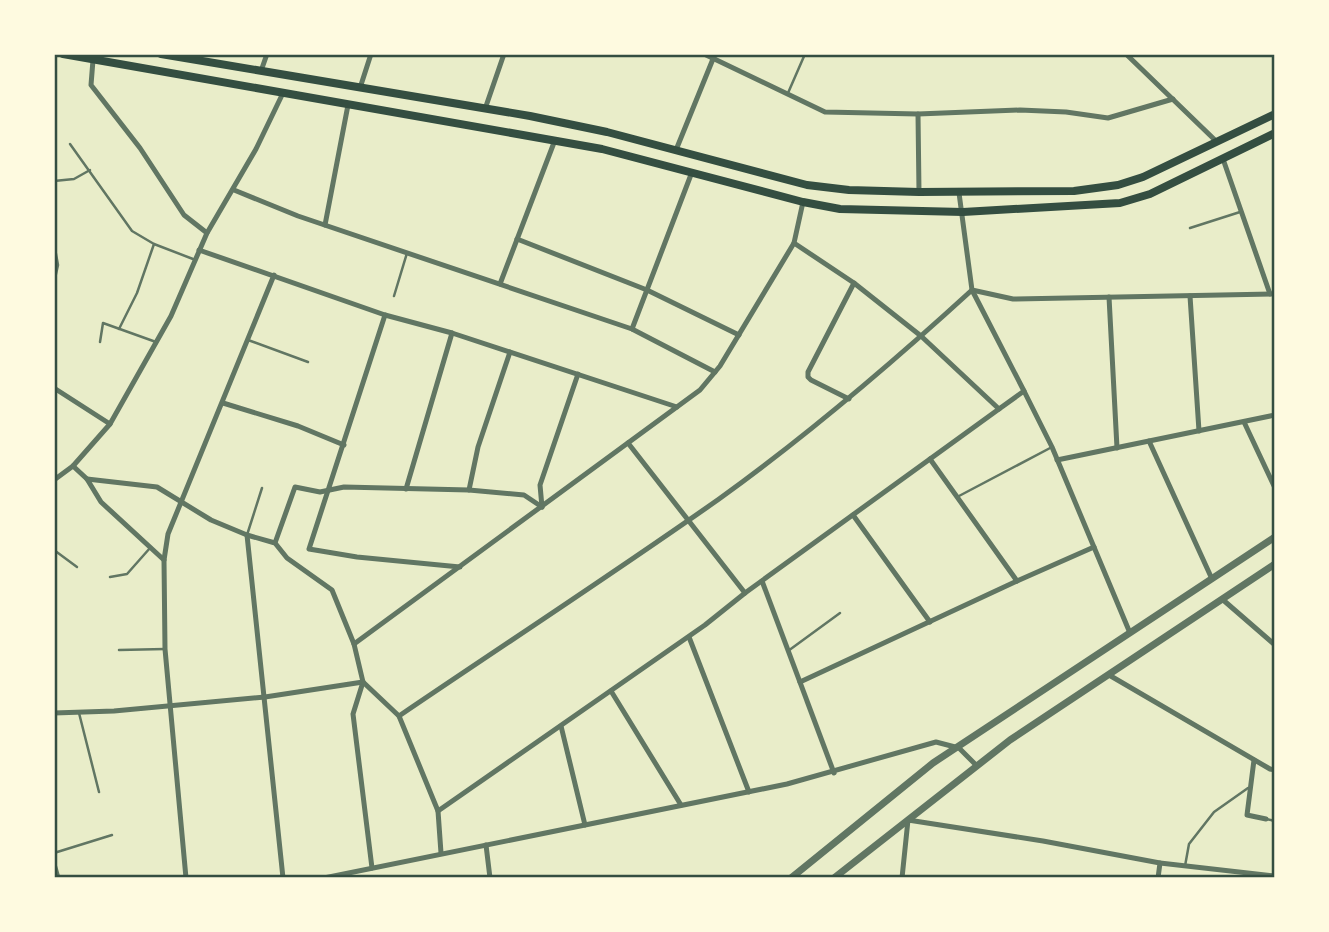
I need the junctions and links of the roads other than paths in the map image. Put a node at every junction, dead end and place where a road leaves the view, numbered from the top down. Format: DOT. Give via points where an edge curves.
graph roads {
  1 [pos="63,54"];
  2 [pos="161,54"];
  3 [pos="267,54"];
  4 [pos="371,54"];
  5 [pos="504,54"];
  6 [pos="704,54"];
  7 [pos="806,54"];
  8 [pos="1126,54"];
  9 [pos="171,55"];
  10 [pos="714,57"];
  11 [pos="93,60"];
  12 [pos="261,72"];
  13 [pos="286,76"];
  14 [pos="360,89"];
  15 [pos="283,93"];
  16 [pos="787,94"];
  17 [pos="1172,99"];
  18 [pos="348,105"];
  19 [pos="485,109"];
  20 [pos="918,114"];
  21 [pos="1275,114"];
  22 [pos="1275,134"];
  23 [pos="555,139"];
  24 [pos="1217,142"];
  25 [pos="70,144"];
  26 [pos="676,150"];
  27 [pos="1223,159"];
  28 [pos="90,170"];
  29 [pos="692,171"];
  30 [pos="54,181"];
  31 [pos="234,190"];
  32 [pos="919,192"];
  33 [pos="959,192"];
  34 [pos="803,202"];
  35 [pos="963,212"];
  36 [pos="1241,212"];
  37 [pos="325,225"];
  38 [pos="1190,228"];
  39 [pos="207,233"];
  40 [pos="517,239"];
  41 [pos="54,243"];
  42 [pos="794,243"];
  43 [pos="154,244"];
  44 [pos="199,250"];
  45 [pos="407,253"];
  46 [pos="195,260"];
  47 [pos="275,275"];
  48 [pos="54,283"];
  49 [pos="854,283"];
  50 [pos="499,284"];
  51 [pos="646,290"];
  52 [pos="972,290"];
  53 [pos="1272,294"];
  54 [pos="394,296"];
  55 [pos="1190,296"];
  56 [pos="1109,297"];
  57 [pos="385,315"];
  58 [pos="119,329"];
  59 [pos="632,329"];
  60 [pos="452,333"];
  61 [pos="738,335"];
  62 [pos="921,337"];
  63 [pos="248,340"];
  64 [pos="100,342"];
  65 [pos="156,342"];
  66 [pos="510,352"];
  67 [pos="308,362"];
  68 [pos="715,372"];
  69 [pos="578,374"];
  70 [pos="54,388"];
  71 [pos="1024,391"];
  72 [pos="849,399"];
  73 [pos="223,403"];
  74 [pos="677,407"];
  75 [pos="999,409"];
  76 [pos="1275,415"];
  77 [pos="1244,422"];
  78 [pos="110,424"];
  79 [pos="1199,431"];
  80 [pos="1149,441"];
  81 [pos="628,443"];
  82 [pos="344,445"];
  83 [pos="1052,447"];
  84 [pos="1117,448"];
  85 [pos="930,459"];
  86 [pos="1057,460"];
  87 [pos="73,466"];
  88 [pos="87,479"];
  89 [pos="54,480"];
  90 [pos="262,488"];
  91 [pos="1275,488"];
  92 [pos="329,489"];
  93 [pos="406,489"];
  94 [pos="469,491"];
  95 [pos="957,497"];
  96 [pos="183,502"];
  97 [pos="542,507"];
  98 [pos="853,515"];
  99 [pos="688,520"];
  100 [pos="247,535"];
  101 [pos="1275,537"];
  102 [pos="275,543"];
  103 [pos="1094,547"];
  104 [pos="150,548"];
  105 [pos="54,550"];
  106 [pos="164,560"];
  107 [pos="1275,564"];
  108 [pos="460,566"];
  109 [pos="77,567"];
  110 [pos="110,576"];
  111 [pos="1212,579"];
  112 [pos="762,581"];
  113 [pos="1017,581"];
  114 [pos="745,593"];
  115 [pos="1222,599"];
  116 [pos="840,613"];
  117 [pos="930,622"];
  118 [pos="1130,634"];
  119 [pos="689,637"];
  120 [pos="354,644"];
  121 [pos="1275,645"];
  122 [pos="165,649"];
  123 [pos="119,650"];
  124 [pos="788,651"];
  125 [pos="1109,675"];
  126 [pos="363,682"];
  127 [pos="800,682"];
  128 [pos="611,691"];
  129 [pos="265,698"];
  130 [pos="170,705"];
  131 [pos="54,713"];
  132 [pos="79,713"];
  133 [pos="399,716"];
  134 [pos="561,726"];
  135 [pos="959,748"];
  136 [pos="1254,760"];
  137 [pos="977,766"];
  138 [pos="1275,770"];
  139 [pos="834,773"];
  140 [pos="1251,786"];
  141 [pos="99,792"];
  142 [pos="749,792"];
  143 [pos="681,805"];
  144 [pos="438,811"];
  145 [pos="908,820"];
  146 [pos="1266,820"];
  147 [pos="1275,821"];
  148 [pos="585,825"];
  149 [pos="112,835"];
  150 [pos="486,845"];
  151 [pos="54,853"];
  152 [pos="442,853"];
  153 [pos="1160,863"];
  154 [pos="54,864"];
  155 [pos="1185,866"];
  156 [pos="372,868"];
  157 [pos="1275,876"];
  158 [pos="58,878"];
  159 [pos="186,878"];
  160 [pos="283,878"];
  161 [pos="324,878"];
  162 [pos="490,878"];
  163 [pos="791,878"];
  164 [pos="834,878"];
  165 [pos="902,878"];
  166 [pos="1158,878"];
  1 -- 11 [label="main road"];
  2 -- 9 [label="main road"];
  3 -- 12 [label="street"];
  4 -- 14 [label="street"];
  5 -- 19 [label="street"];
  6 -- 10 [label="street"];
  7 -- 16 [label="lane"];
  8 -- 17 [label="street"];
  9 -- 12 [label="main road"];
  10 -- 16 [label="street"];
  10 -- 26 [label="street"];
  11 -- 15 [label="main road"];
  11 -- 39 [label="street" via="91,85 184,215"];
  12 -- 13 [label="main road"];
  13 -- 14 [label="main road"];
  13 -- 15 [label="main road"];
  14 -- 19 [label="main road"];
  15 -- 18 [label="main road"];
  15 -- 31 [label="street"];
  16 -- 20 [label="street" via="825,112"];
  17 -- 20 [label="street" via="1108,118 1020,110"];
  17 -- 24 [label="street"];
  18 -- 23 [label="main road"];
  18 -- 37 [label="street"];
  19 -- 26 [label="main road"];
  20 -- 32 [label="street"];
  21 -- 24 [label="main road"];
  22 -- 27 [label="main road"];
  23 -- 29 [label="main road"];
  23 -- 40 [label="street"];
  24 -- 33 [label="main road" via="1118,185 1074,191"];
  25 -- 28 [label="lane"];
  26 -- 32 [label="main road" via="807,185"];
  27 -- 35 [label="main road" via="1150,194 1119,202"];
  27 -- 36 [label="street"];
  28 -- 30 [label="lane" via="74,179"];
  28 -- 43 [label="lane" via="132,231"];
  29 -- 34 [label="main road"];
  29 -- 51 [label="street"];
  31 -- 37 [label="street"];
  31 -- 39 [label="street"];
  32 -- 33 [label="main road"];
  33 -- 35 [label="street"];
  34 -- 35 [label="main road" via="840,209"];
  34 -- 42 [label="street"];
  35 -- 52 [label="street"];
  36 -- 38 [label="lane"];
  36 -- 53 [label="street"];
  37 -- 45 [label="street"];
  39 -- 44 [label="street"];
  40 -- 50 [label="street"];
  40 -- 51 [label="street"];
  41 -- 48 [label="lane" via="58,265"];
  42 -- 49 [label="street"];
  42 -- 61 [label="street"];
  43 -- 46 [label="lane"];
  43 -- 58 [label="lane"];
  44 -- 46 [label="street"];
  44 -- 47 [label="street"];
  45 -- 50 [label="street"];
  45 -- 54 [label="lane"];
  46 -- 65 [label="street"];
  47 -- 57 [label="street"];
  47 -- 63 [label="street"];
  49 -- 62 [label="street"];
  49 -- 72 [label="street" via="807,372 811,380"];
  50 -- 59 [label="street"];
  51 -- 59 [label="street"];
  51 -- 61 [label="street"];
  52 -- 56 [label="street" via="1013,299"];
  52 -- 62 [label="street"];
  52 -- 71 [label="street"];
  53 -- 55 [label="street"];
  55 -- 56 [label="street"];
  55 -- 79 [label="street"];
  56 -- 84 [label="street"];
  57 -- 60 [label="street"];
  57 -- 82 [label="street"];
  58 -- 64 [label="lane" via="103,323"];
  58 -- 65 [label="lane"];
  59 -- 68 [label="street"];
  60 -- 66 [label="street"];
  60 -- 93 [label="street"];
  61 -- 68 [label="street"];
  62 -- 72 [label="street"];
  62 -- 75 [label="street"];
  63 -- 67 [label="lane"];
  63 -- 73 [label="street"];
  65 -- 78 [label="street"];
  66 -- 69 [label="street"];
  66 -- 94 [label="street" via="478,447"];
  68 -- 74 [label="street"];
  69 -- 74 [label="street"];
  69 -- 97 [label="street" via="540,485"];
  70 -- 78 [label="street"];
  71 -- 75 [label="street"];
  71 -- 83 [label="street"];
  72 -- 99 [label="street"];
  73 -- 82 [label="street"];
  73 -- 96 [label="street"];
  74 -- 81 [label="street"];
  75 -- 85 [label="street"];
  76 -- 77 [label="street"];
  77 -- 79 [label="street"];
  77 -- 91 [label="street"];
  78 -- 87 [label="street"];
  79 -- 80 [label="street"];
  80 -- 84 [label="street"];
  80 -- 111 [label="street"];
  81 -- 97 [label="street"];
  81 -- 99 [label="street"];
  82 -- 92 [label="street"];
  83 -- 86 [label="street"];
  83 -- 95 [label="lane"];
  84 -- 86 [label="street"];
  85 -- 95 [label="street"];
  85 -- 98 [label="street"];
  86 -- 103 [label="street"];
  87 -- 88 [label="street"];
  87 -- 89 [label="street"];
  88 -- 96 [label="street" via="158,487"];
  88 -- 104 [label="street" via="101,502"];
  90 -- 100 [label="lane"];
  92 -- 93 [label="street"];
  92 -- 102 [label="street" via="320,492 295,487"];
  92 -- 108 [label="street" via="309,549"];
  93 -- 94 [label="street"];
  94 -- 97 [label="street" via="524,495"];
  95 -- 113 [label="street"];
  96 -- 100 [label="street"];
  96 -- 106 [label="street" via="168,534"];
  97 -- 108 [label="street"];
  98 -- 112 [label="street"];
  98 -- 117 [label="street"];
  99 -- 114 [label="street"];
  99 -- 133 [label="street"];
  100 -- 102 [label="street"];
  100 -- 129 [label="street"];
  101 -- 111 [label="street"];
  102 -- 120 [label="street" via="287,558 332,590"];
  103 -- 113 [label="street"];
  103 -- 118 [label="street"];
  104 -- 106 [label="street"];
  104 -- 110 [label="lane" via="127,574"];
  105 -- 109 [label="lane"];
  106 -- 122 [label="street"];
  107 -- 115 [label="street"];
  108 -- 120 [label="street"];
  111 -- 118 [label="street"];
  112 -- 114 [label="street"];
  112 -- 124 [label="street"];
  113 -- 117 [label="street"];
  114 -- 119 [label="street"];
  115 -- 121 [label="street"];
  115 -- 125 [label="street"];
  116 -- 124 [label="lane"];
  117 -- 127 [label="street"];
  118 -- 135 [label="street"];
  119 -- 128 [label="street"];
  119 -- 142 [label="street"];
  120 -- 126 [label="street"];
  122 -- 123 [label="lane"];
  122 -- 130 [label="street"];
  124 -- 127 [label="street"];
  125 -- 136 [label="street"];
  125 -- 137 [label="street"];
  126 -- 129 [label="street"];
  126 -- 133 [label="street"];
  126 -- 156 [label="street" via="354,713"];
  127 -- 139 [label="street"];
  128 -- 134 [label="street"];
  128 -- 143 [label="street"];
  129 -- 130 [label="street"];
  129 -- 160 [label="street"];
  130 -- 132 [label="street"];
  130 -- 159 [label="street"];
  131 -- 132 [label="street"];
  132 -- 141 [label="lane"];
  133 -- 144 [label="street"];
  134 -- 144 [label="street"];
  134 -- 148 [label="street"];
  135 -- 137 [label="street"];
  135 -- 139 [label="street" via="936,743"];
  135 -- 163 [label="street"];
  136 -- 138 [label="street"];
  136 -- 140 [label="street"];
  137 -- 145 [label="street"];
  139 -- 142 [label="street"];
  140 -- 146 [label="street" via="1247,815"];
  140 -- 155 [label="lane" via="1214,812 1189,844"];
  142 -- 143 [label="street"];
  143 -- 148 [label="street"];
  144 -- 152 [label="street"];
  145 -- 153 [label="street"];
  145 -- 164 [label="street"];
  145 -- 165 [label="street"];
  146 -- 147 [label="lane"];
  148 -- 150 [label="street"];
  149 -- 151 [label="lane"];
  150 -- 152 [label="street"];
  150 -- 162 [label="street"];
  152 -- 156 [label="street"];
  153 -- 155 [label="street"];
  153 -- 166 [label="street"];
  154 -- 158 [label="street"];
  155 -- 157 [label="street"];
  156 -- 161 [label="street"];
}
